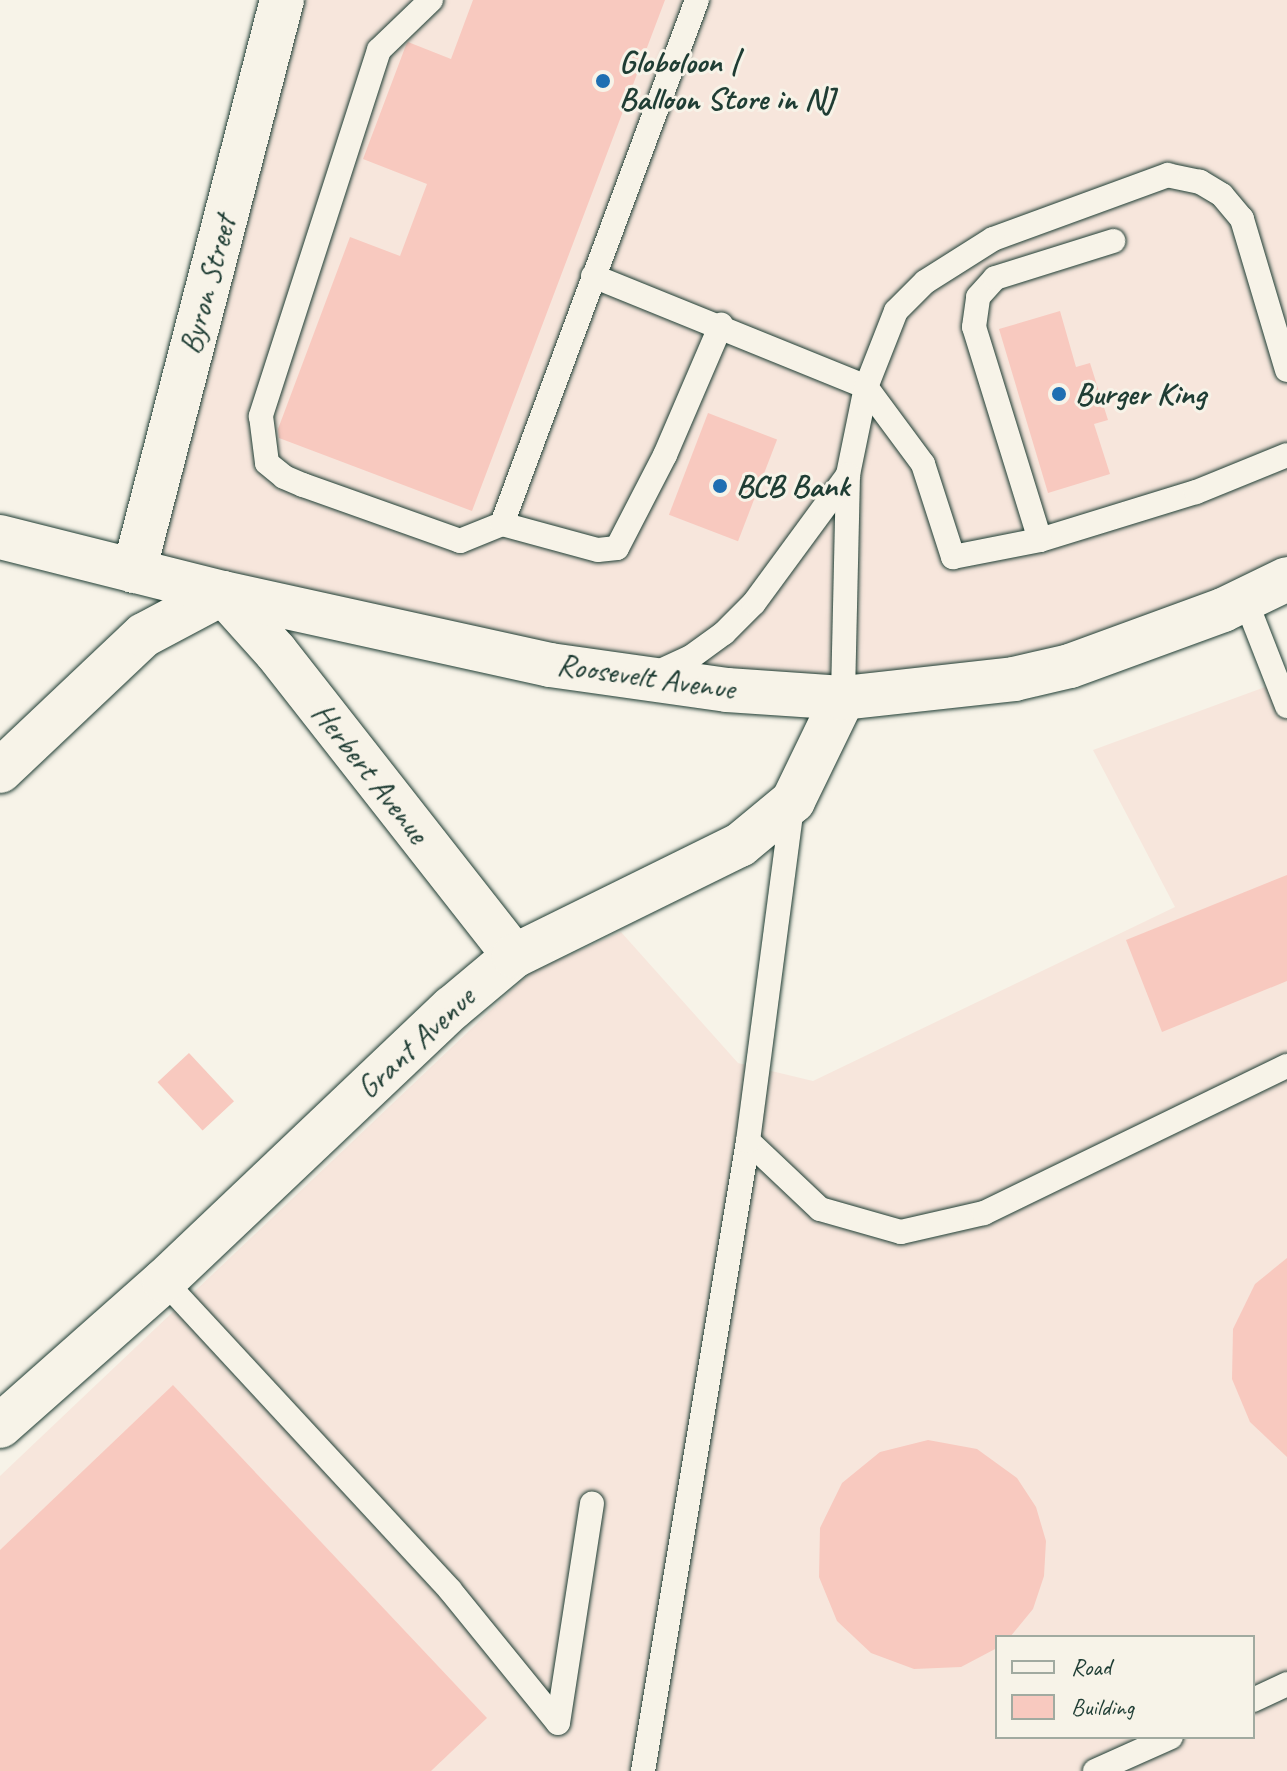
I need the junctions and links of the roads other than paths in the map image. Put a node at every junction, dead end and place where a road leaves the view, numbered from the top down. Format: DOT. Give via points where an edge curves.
graph roads {
  1 [pos="282,0"];
  2 [pos="431,0"];
  3 [pos="697,0"];
  4 [pos="1113,241"];
  5 [pos="593,276"];
  6 [pos="721,325"];
  7 [pos="1287,370"];
  8 [pos="866,387"];
  9 [pos="1287,455"];
  10 [pos="848,475"];
  11 [pos="502,524"];
  12 [pos="0,537"];
  13 [pos="1040,540"];
  14 [pos="134,571"];
  15 [pos="1287,579"];
  16 [pos="223,593"];
  17 [pos="1245,599"];
  18 [pos="646,678"];
  19 [pos="843,698"];
  20 [pos="1287,706"];
  21 [pos="0,771"];
  22 [pos="793,801"];
  23 [pos="514,956"];
  24 [pos="1287,1066"];
  25 [pos="748,1141"];
  26 [pos="164,1281"];
  27 [pos="0,1426"];
  28 [pos="592,1504"];
  29 [pos="1287,1684"];
  30 [pos="1255,1699"];
  31 [pos="1167,1739"];
  32 [pos="643,1771"];
  33 [pos="1095,1771"];
  1 -- 14 [label="street, Byron Street"];
  2 -- 11 [label="lane" via="379,50 274,370 261,416 262,445 267,463 284,477 460,541"];
  3 -- 5 [label="lane"];
  4 -- 13 [label="lane" via="995,278 978,297 974,327"];
  5 -- 6 [label="lane"];
  5 -- 11 [label="lane"];
  6 -- 8 [label="lane"];
  6 -- 11 [label="lane" via="665,455 617,548 598,550"];
  7 -- 8 [label="lane" via="1242,219 1211,188 1168,175 993,239 925,282 896,311"];
  8 -- 10 [label="lane"];
  8 -- 13 [label="lane" via="923,464 953,557"];
  9 -- 13 [label="lane" via="1196,492"];
  10 -- 18 [label="lane" via="754,603 691,657"];
  10 -- 19 [label="lane"];
  12 -- 14 [label="street, Roosevelt Avenue"];
  14 -- 16 [label="street, Roosevelt Avenue"];
  15 -- 17 [label="street, Roosevelt Avenue"];
  16 -- 18 [label="street, Roosevelt Avenue" via="550,665"];
  16 -- 21 [label="street" via="144,635"];
  16 -- 23 [label="street, Herbert Avenue" via="276,652"];
  17 -- 19 [label="street, Roosevelt Avenue" via="1070,666 1014,679"];
  17 -- 20 [label="lane"];
  18 -- 19 [label="street, Roosevelt Avenue"];
  19 -- 22 [label="street, Grant Avenue"];
  22 -- 23 [label="street, Grant Avenue" via="740,845"];
  22 -- 25 [label="lane"];
  23 -- 26 [label="street, Grant Avenue" via="452,1008"];
  24 -- 25 [label="lane" via="984,1213 901,1232 820,1209"];
  25 -- 32 [label="lane"];
  26 -- 27 [label="street, Grant Avenue"];
  26 -- 28 [label="lane" via="450,1590 558,1723"];
  29 -- 30 [label="lane"];
  31 -- 33 [label="lane"];
}
